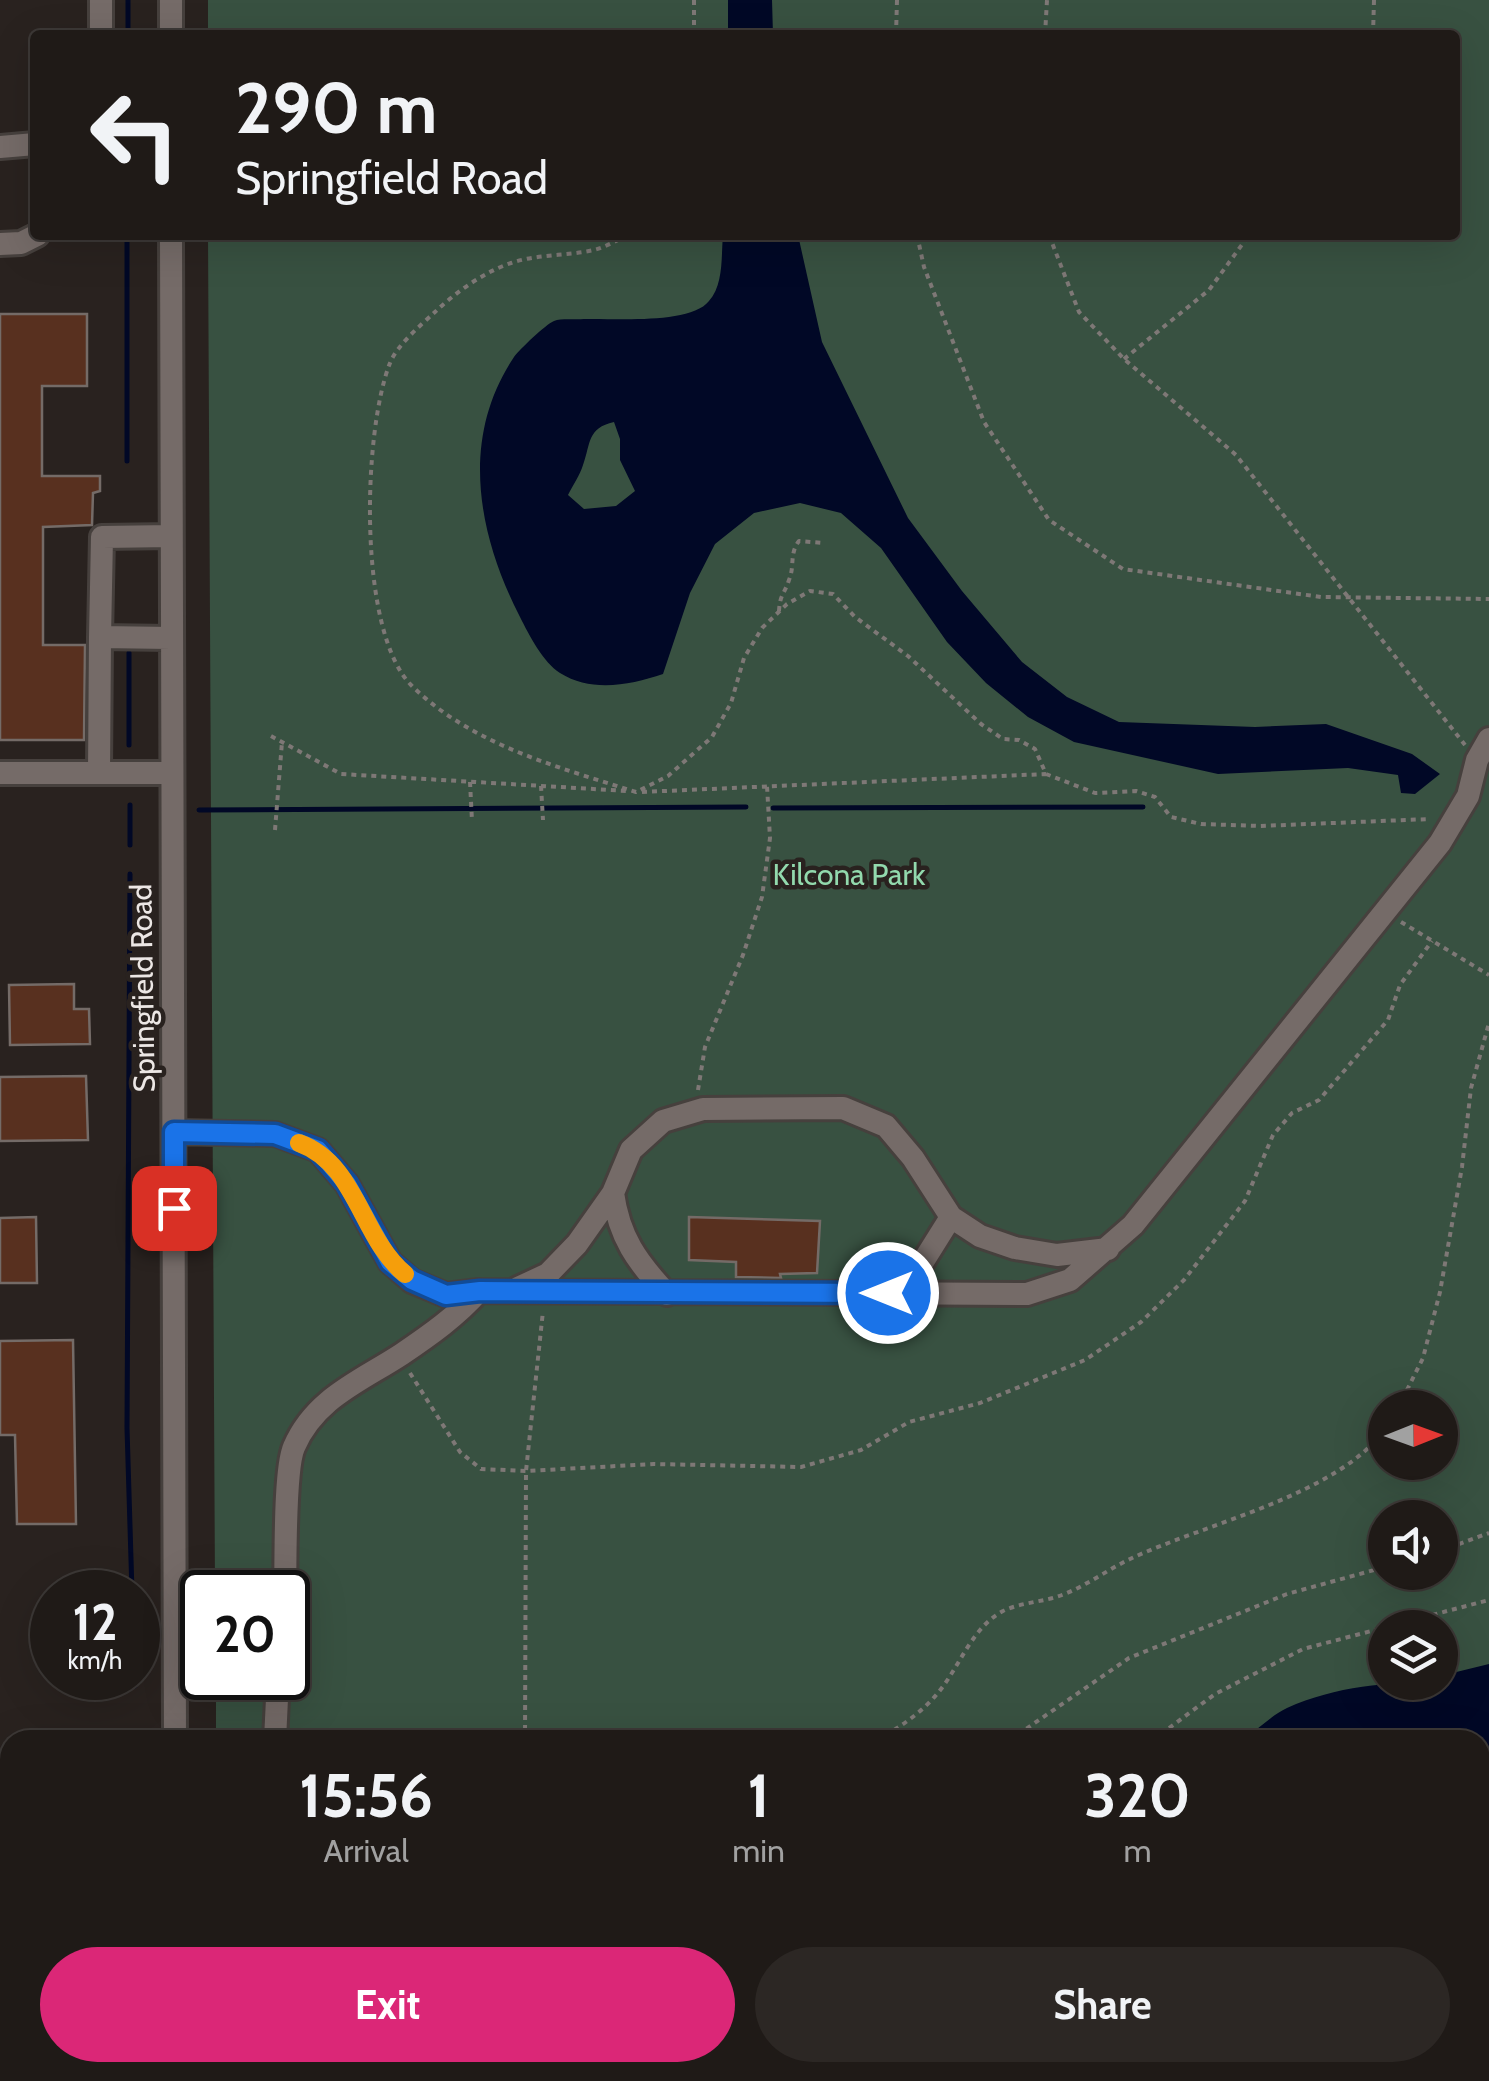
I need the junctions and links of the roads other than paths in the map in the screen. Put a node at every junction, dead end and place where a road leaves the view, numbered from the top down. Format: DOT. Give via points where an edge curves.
graph roads {
  1 [pos="101,0"];
  2 [pos="171,0"];
  3 [pos="101,30"];
  4 [pos="171,30"];
  5 [pos="30,144"];
  6 [pos="0,147"];
  7 [pos="30,238"];
  8 [pos="172,240"];
  9 [pos="0,244"];
  10 [pos="171,536"];
  11 [pos="100,637"];
  12 [pos="171,638"];
  13 [pos="1489,739"];
  14 [pos="0,773"];
  15 [pos="99,773"];
  16 [pos="171,774"];
  17 [pos="174,1132"];
  18 [pos="613,1192"];
  19 [pos="951,1217"];
  20 [pos="1108,1249"];
  21 [pos="480,1291"];
  22 [pos="510,1292"];
  23 [pos="888,1293"];
  24 [pos="667,1294"];
  25 [pos="286,1570"];
  26 [pos="277,1700"];
  27 [pos="175,1730"];
  28 [pos="275,1730"];
  1 -- 3 [label="street"];
  2 -- 4 [label="street"];
  5 -- 6 [label="street"];
  7 -- 9 [label="street"];
  8 -- 10 [label="street, Springfield Road"];
  10 -- 11 [label="street" via="102,536"];
  10 -- 12 [label="street, Springfield Road"];
  11 -- 12 [label="street"];
  11 -- 15 [label="street"];
  12 -- 16 [label="street, Springfield Road"];
  13 -- 20 [label="street" via="1468,796 1440,843"];
  14 -- 15 [label="street"];
  15 -- 16 [label="street"];
  16 -- 17 [label="street, Springfield Road"];
  17 -- 21 [label="street" via="275,1134 318,1150 347,1184 390,1262 446,1295"];
  17 -- 27 [label="street, Springfield Road"];
  18 -- 19 [label="street" via="631,1150 663,1121 703,1109 843,1108 886,1126"];
  18 -- 22 [label="street" via="548,1274"];
  18 -- 24 [label="street" via="626,1245"];
  19 -- 20 [label="street" via="1014,1248 1057,1255"];
  19 -- 23 [label="street" via="914,1276"];
  20 -- 23 [label="street" via="1070,1280 1026,1294"];
  21 -- 22 [label="street"];
  21 -- 25 [label="street" via="459,1314 347,1385 313,1416 292,1450"];
  22 -- 24 [label="street"];
  23 -- 24 [label="street"];
  26 -- 28 [label="street"];
}
